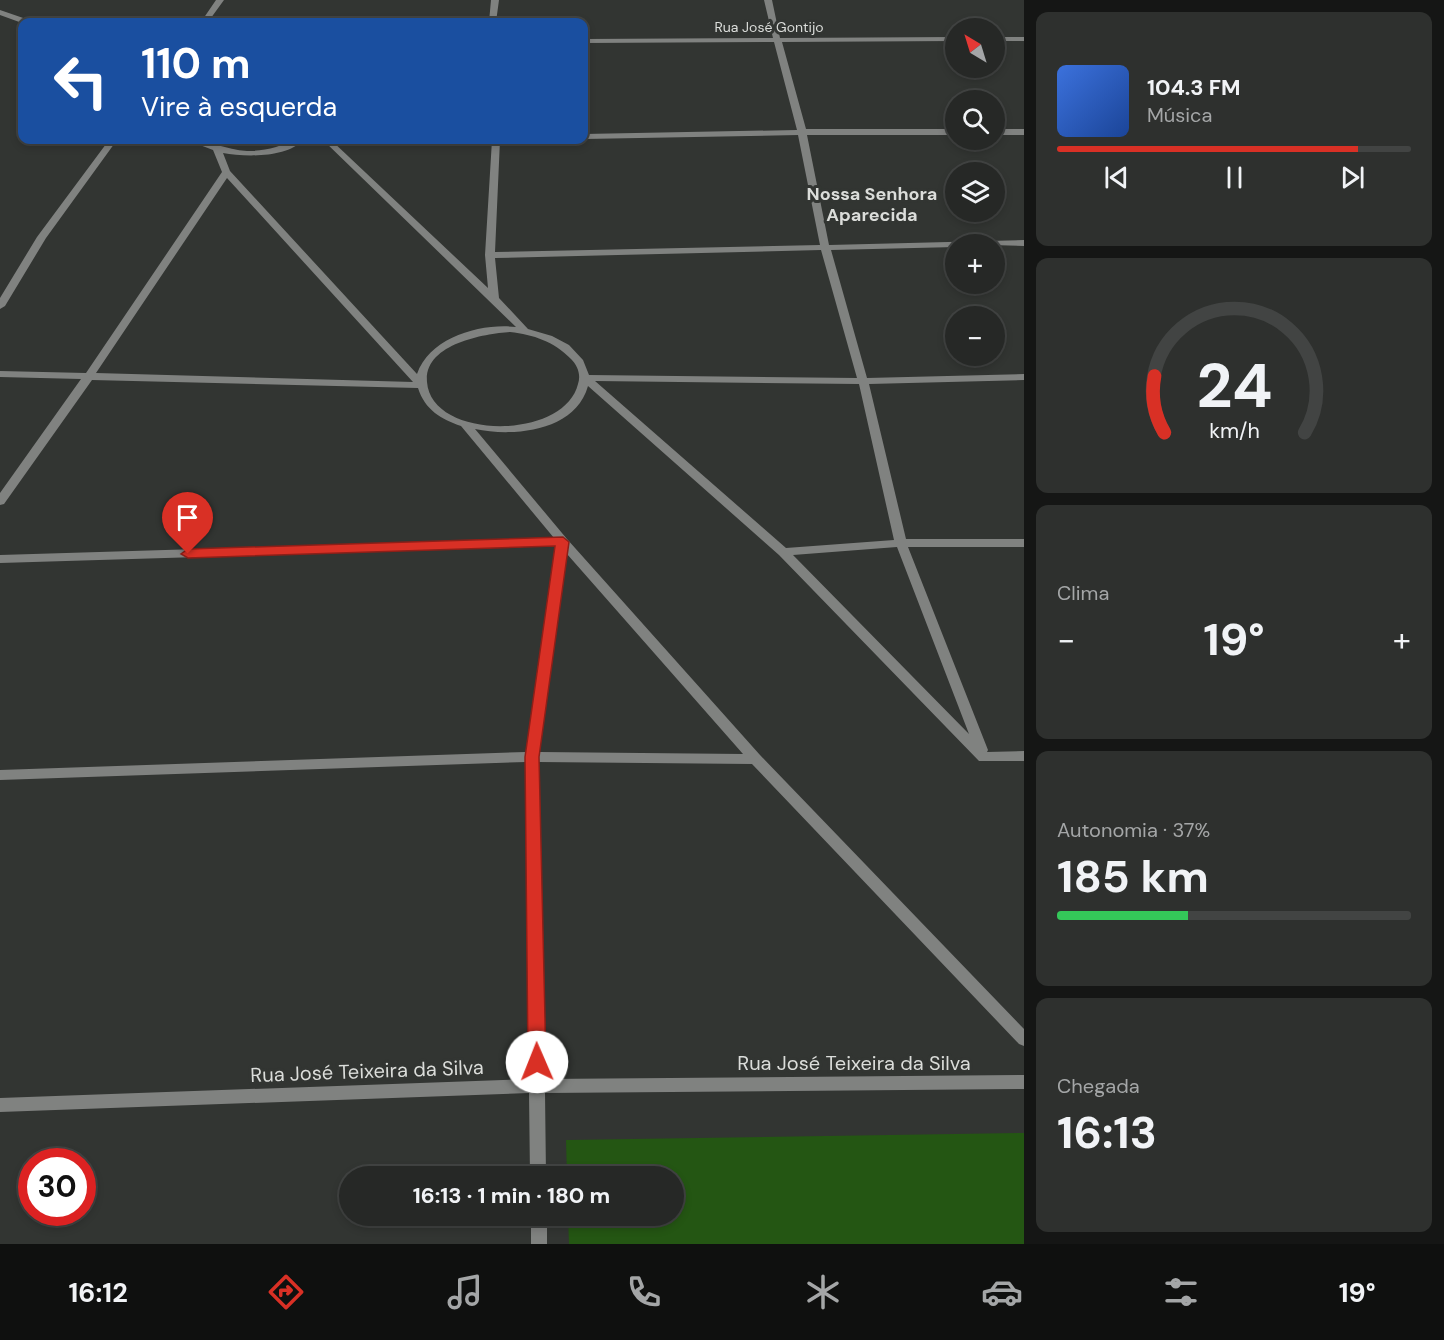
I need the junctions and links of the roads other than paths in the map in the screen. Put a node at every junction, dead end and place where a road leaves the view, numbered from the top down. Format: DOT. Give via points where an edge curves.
graph roads {
  1 [pos="220,0"];
  2 [pos="495,0"];
  3 [pos="768,0"];
  4 [pos="0,12"];
  5 [pos="210,18"];
  6 [pos="493,18"];
  7 [pos="18,19"];
  8 [pos="945,39"];
  9 [pos="1005,39"];
  10 [pos="1024,39"];
  11 [pos="777,40"];
  12 [pos="588,41"];
  13 [pos="802,132"];
  14 [pos="945,132"];
  15 [pos="1005,132"];
  16 [pos="1024,132"];
  17 [pos="588,137"];
  18 [pos="110,144"];
  19 [pos="205,144"];
  20 [pos="288,144"];
  21 [pos="331,144"];
  22 [pos="496,144"];
  23 [pos="217,149"];
  24 [pos="226,172"];
  25 [pos="1024,243"];
  26 [pos="825,246"];
  27 [pos="490,255"];
  28 [pos="494,298"];
  29 [pos="0,306"];
  30 [pos="526,332"];
  31 [pos="0,374"];
  32 [pos="89,376"];
  33 [pos="1024,377"];
  34 [pos="585,378"];
  35 [pos="863,381"];
  36 [pos="422,385"];
  37 [pos="466,425"];
  38 [pos="0,501"];
  39 [pos="563,542"];
  40 [pos="901,543"];
  41 [pos="1024,543"];
  42 [pos="783,552"];
  43 [pos="0,560"];
  44 [pos="1024,756"];
  45 [pos="532,757"];
  46 [pos="984,757"];
  47 [pos="755,759"];
  48 [pos="0,775"];
  49 [pos="1024,1039"];
  50 [pos="1024,1082"];
  51 [pos="538,1086"];
  52 [pos="0,1106"];
  53 [pos="538,1166"];
  54 [pos="538,1226"];
  55 [pos="539,1244"];
  1 -- 5 [label="street"];
  2 -- 6 [label="street"];
  3 -- 11 [label="street"];
  4 -- 7 [label="street"];
  8 -- 11 [label="street, Rua José Gontijo"];
  9 -- 10 [label="street"];
  11 -- 12 [label="street, Rua José Gontijo"];
  11 -- 13 [label="street"];
  13 -- 14 [label="street"];
  13 -- 17 [label="street"];
  13 -- 26 [label="street"];
  15 -- 16 [label="street"];
  18 -- 29 [label="street" via="42,237"];
  19 -- 23 [label="street"];
  20 -- 23 [label="street" via="249,153"];
  21 -- 28 [label="street"];
  22 -- 27 [label="street"];
  23 -- 24 [label="street"];
  24 -- 32 [label="street"];
  24 -- 36 [label="street"];
  25 -- 26 [label="street"];
  26 -- 27 [label="street"];
  26 -- 35 [label="street"];
  27 -- 28 [label="street"];
  28 -- 30 [label="street"];
  30 -- 34 [label="street" via="549,338 567,349 580,362"];
  30 -- 36 [label="street" via="482,332 444,346 430,357"];
  31 -- 32 [label="street"];
  32 -- 36 [label="street"];
  32 -- 38 [label="street"];
  33 -- 35 [label="street"];
  34 -- 35 [label="street"];
  34 -- 37 [label="street" via="579,398 560,415 532,426 499,430"];
  34 -- 42 [label="street"];
  35 -- 40 [label="street"];
  36 -- 37 [label="street" via="429,401 444,415"];
  37 -- 39 [label="street"];
  39 -- 43 [label="street"];
  39 -- 45 [label="street"];
  39 -- 47 [label="street"];
  40 -- 41 [label="street"];
  40 -- 42 [label="street"];
  40 -- 46 [label="street"];
  42 -- 46 [label="street"];
  44 -- 46 [label="street"];
  45 -- 47 [label="street"];
  45 -- 48 [label="street"];
  45 -- 51 [label="street"];
  47 -- 49 [label="street"];
  50 -- 51 [label="street, Rua José Teixeira da Silva"];
  51 -- 52 [label="street, Rua José Teixeira da Silva"];
  51 -- 53 [label="street"];
  54 -- 55 [label="street"];
}
